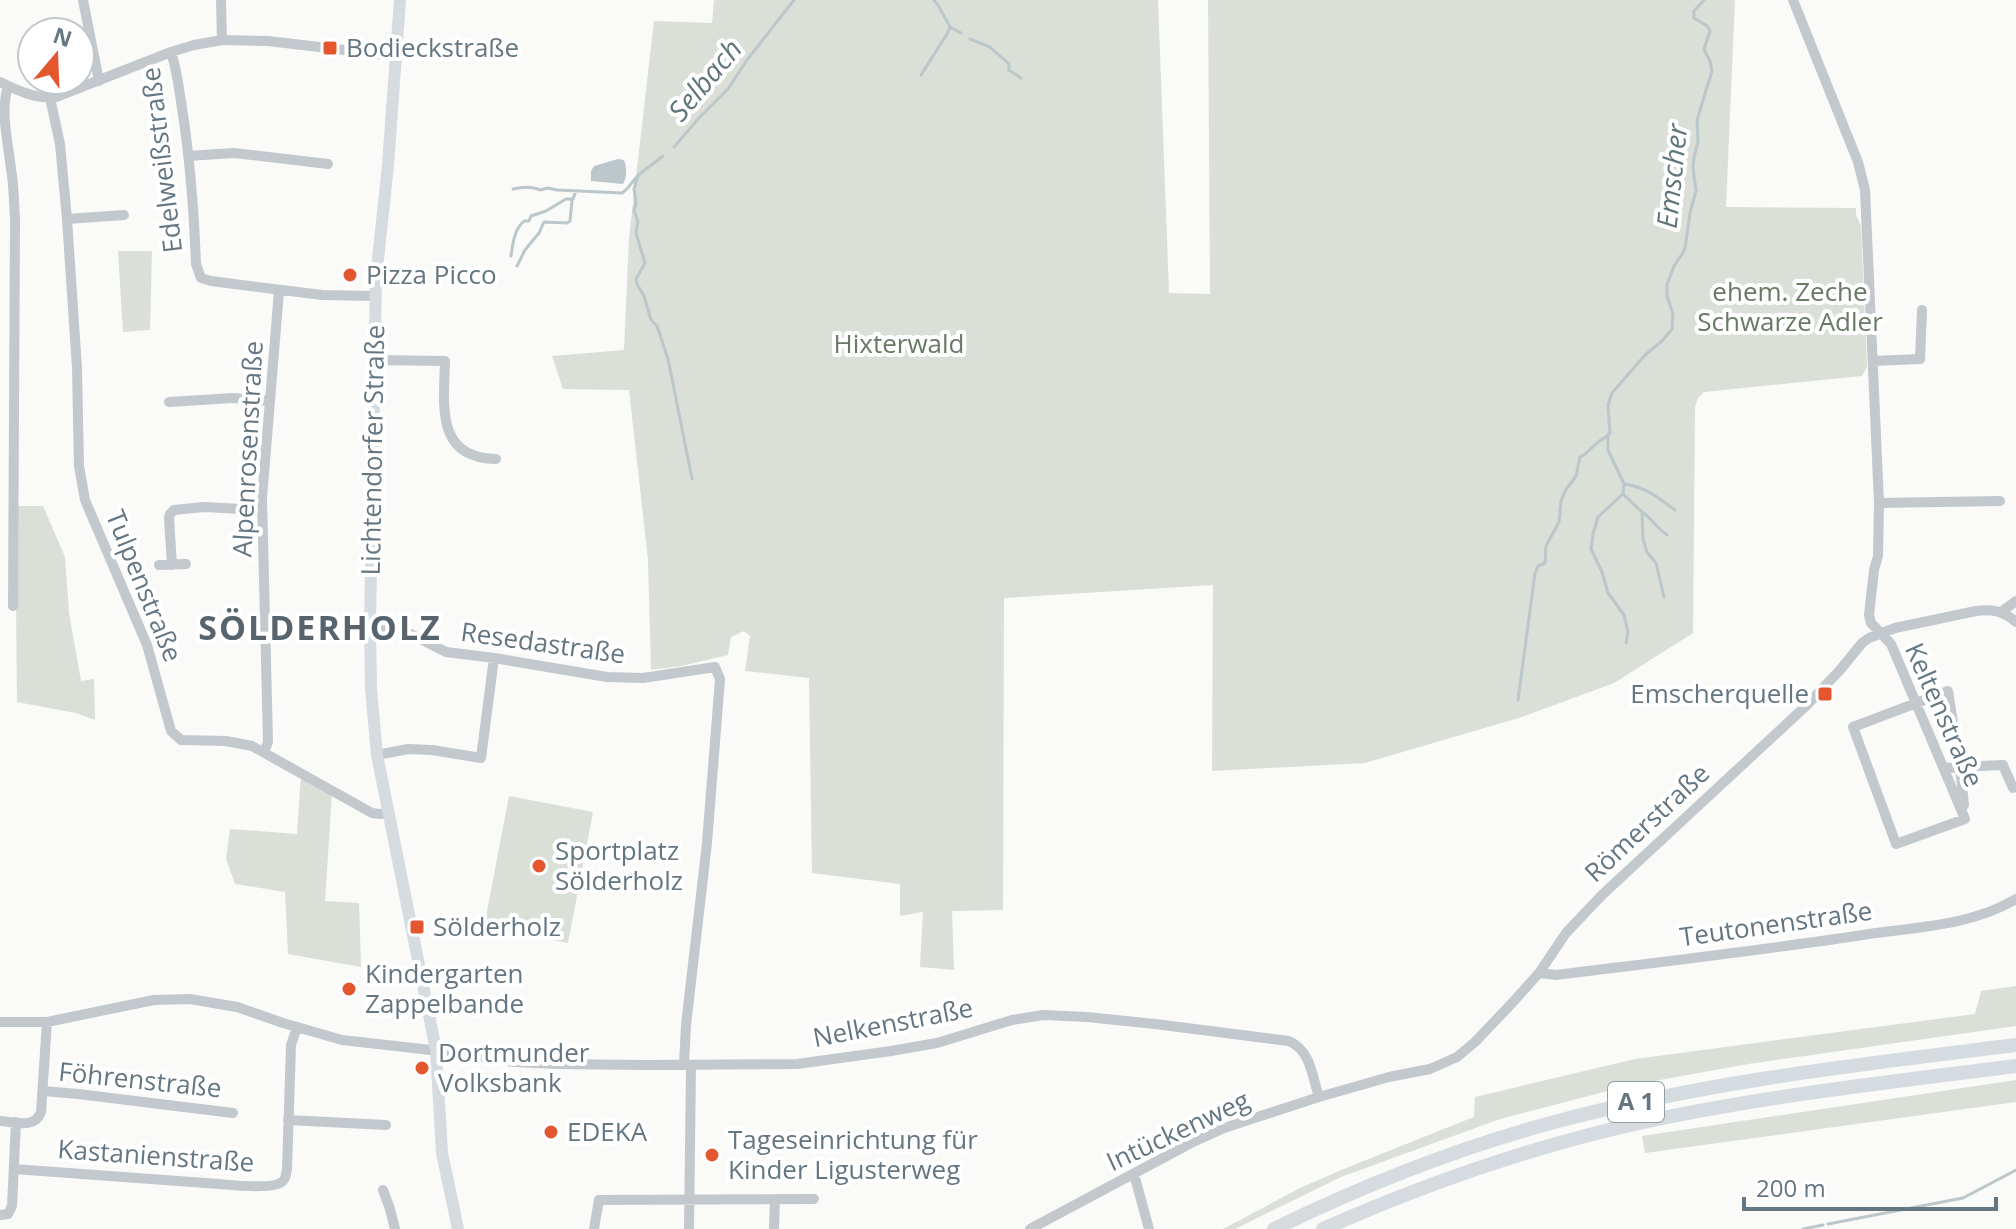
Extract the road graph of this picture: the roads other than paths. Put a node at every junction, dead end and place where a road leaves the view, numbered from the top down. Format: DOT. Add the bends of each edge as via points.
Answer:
graph roads {
  1 [pos="83,0"];
  2 [pos="221,0"];
  3 [pos="400,0"];
  4 [pos="1793,0"];
  5 [pos="222,40"];
  6 [pos="171,52"];
  7 [pos="396,56"];
  8 [pos="99,81"];
  9 [pos="4,84"];
  10 [pos="50,98"];
  11 [pos="188,156"];
  12 [pos="328,164"];
  13 [pos="124,215"];
  14 [pos="67,219"];
  15 [pos="279,291"];
  16 [pos="375,296"];
  17 [pos="1922,310"];
  18 [pos="374,360"];
  19 [pos="1873,361"];
  20 [pos="269,401"];
  21 [pos="169,402"];
  22 [pos="496,459"];
  23 [pos="2000,501"];
  24 [pos="1879,503"];
  25 [pos="262,510"];
  26 [pos="186,564"];
  27 [pos="159,565"];
  28 [pos="172,565"];
  29 [pos="2016,601"];
  30 [pos="13,606"];
  31 [pos="2001,612"];
  32 [pos="2016,622"];
  33 [pos="370,631"];
  34 [pos="1879,633"];
  35 [pos="494,658"];
  36 [pos="1916,702"];
  37 [pos="264,752"];
  38 [pos="377,755"];
  39 [pos="1960,767"];
  40 [pos="1945,768"];
  41 [pos="2013,788"];
  42 [pos="389,813"];
  43 [pos="1965,819"];
  44 [pos="2016,899"];
  45 [pos="1539,973"];
  46 [pos="0,1022"];
  47 [pos="47,1022"];
  48 [pos="297,1027"];
  49 [pos="2016,1045"];
  50 [pos="436,1050"];
  51 [pos="687,1065"];
  52 [pos="2016,1066"];
  53 [pos="1350,1089"];
  54 [pos="43,1091"];
  55 [pos="1319,1097"];
  56 [pos="233,1113"];
  57 [pos="288,1120"];
  58 [pos="0,1121"];
  59 [pos="16,1122"];
  60 [pos="386,1125"];
  61 [pos="14,1169"];
  62 [pos="1134,1174"];
  63 [pos="383,1190"];
  64 [pos="814,1199"];
  65 [pos="690,1200"];
  66 [pos="775,1200"];
  67 [pos="0,1215"];
  68 [pos="395,1229"];
  69 [pos="458,1229"];
  70 [pos="594,1229"];
  71 [pos="689,1229"];
  72 [pos="774,1229"];
  73 [pos="1030,1229"];
  74 [pos="1149,1229"];
  75 [pos="1274,1229"];
  76 [pos="1323,1229"];
  1 -- 8 [label="street"];
  2 -- 5 [label="street"];
  3 -- 7 [label="main road, Lichtendorfer Straße"];
  4 -- 19 [label="street" via="1862,174"];
  5 -- 6 [label="street"];
  5 -- 7 [label="street"];
  6 -- 8 [label="street"];
  6 -- 11 [label="street, Edelweißstraße"];
  7 -- 16 [label="main road, Lichtendorfer Straße"];
  8 -- 10 [label="street"];
  9 -- 10 [label="street"];
  9 -- 30 [label="street" via="2,109 15,220"];
  10 -- 14 [label="street, Tulpenstraße"];
  11 -- 12 [label="street" via="234,153"];
  11 -- 15 [label="street, Edelweißstraße" via="201,278"];
  13 -- 14 [label="street"];
  14 -- 37 [label="street, Tulpenstraße" via="85,500 147,645 171,731 181,740 234,742"];
  15 -- 16 [label="street, Edelweißstraße"];
  15 -- 20 [label="street, Alpenrosenstraße"];
  16 -- 18 [label="main road, Lichtendorfer Straße"];
  17 -- 19 [label="street" via="1920,359"];
  18 -- 22 [label="street" via="445,361 444,420 450,435 473,456"];
  18 -- 33 [label="main road, Lichtendorfer Straße"];
  19 -- 24 [label="street"];
  20 -- 21 [label="street"];
  20 -- 25 [label="street, Alpenrosenstraße"];
  23 -- 24 [label="street"];
  24 -- 34 [label="street" via="1869,615"];
  25 -- 28 [label="street" via="174,510 169,518"];
  25 -- 37 [label="street, Alpenrosenstraße" via="268,731"];
  26 -- 28 [label="street"];
  27 -- 28 [label="street"];
  29 -- 31 [label="street"];
  31 -- 32 [label="street"];
  31 -- 34 [label="street, Römerstraße" via="1927,620"];
  33 -- 35 [label="street, Resedastraße" via="401,629 446,652"];
  33 -- 38 [label="main road, Lichtendorfer Straße"];
  34 -- 36 [label="street, Keltenstraße" via="1891,644"];
  34 -- 45 [label="street, Römerstraße" via="1862,643 1807,705 1594,904"];
  35 -- 38 [label="street" via="481,758 408,749"];
  35 -- 51 [label="street, Resedastraße" via="621,678 715,667 720,679 686,1025"];
  36 -- 39 [label="street" via="1948,691"];
  36 -- 40 [label="street, Keltenstraße"];
  36 -- 43 [label="street" via="1853,727 1896,844"];
  37 -- 42 [label="street, Tulpenstraße" via="361,807"];
  38 -- 42 [label="main road, Lichtendorfer Straße"];
  39 -- 40 [label="street"];
  39 -- 41 [label="street" via="2003,765"];
  39 -- 43 [label="street"];
  40 -- 43 [label="street, Keltenstraße"];
  42 -- 50 [label="main road, Lichtendorfer Straße"];
  44 -- 45 [label="street, Teutonenstraße" via="1967,919 1924,926 1556,975"];
  45 -- 53 [label="street, Römerstraße" via="1457,1057"];
  46 -- 47 [label="street, Nelkenstraße"];
  47 -- 48 [label="street, Nelkenstraße" via="154,1000 190,999 237,1007"];
  47 -- 54 [label="street"];
  48 -- 50 [label="street, Nelkenstraße" via="342,1040"];
  48 -- 57 [label="street, Kastanienstraße" via="291,1045"];
  49 -- 75 [label="highway, A 1" via="1754,1080 1628,1104 1418,1167"];
  50 -- 51 [label="street, Nelkenstraße" via="533,1063"];
  50 -- 69 [label="main road, Lichtendorfer Straße" via="442,1153"];
  51 -- 55 [label="street, Nelkenstraße" via="797,1064 937,1043 1012,1020 1087,1017 1289,1041 1308,1059"];
  51 -- 65 [label="street"];
  52 -- 76 [label="highway, A 1" via="1802,1094 1623,1127 1450,1177"];
  53 -- 55 [label="street, Intückenweg"];
  54 -- 56 [label="street, Föhrenstraße"];
  54 -- 59 [label="street" via="39,1119"];
  55 -- 62 [label="street, Intückenweg" via="1224,1128"];
  57 -- 60 [label="street"];
  57 -- 61 [label="street, Kastanienstraße" via="286,1177 276,1185"];
  58 -- 59 [label="street"];
  59 -- 61 [label="street"];
  61 -- 67 [label="street" via="12,1206"];
  62 -- 73 [label="street, Intückenweg"];
  62 -- 74 [label="street"];
  63 -- 68 [label="street"];
  64 -- 66 [label="street"];
  65 -- 66 [label="street"];
  65 -- 70 [label="street" via="599,1200"];
  65 -- 71 [label="street"];
  66 -- 72 [label="street"];
}
